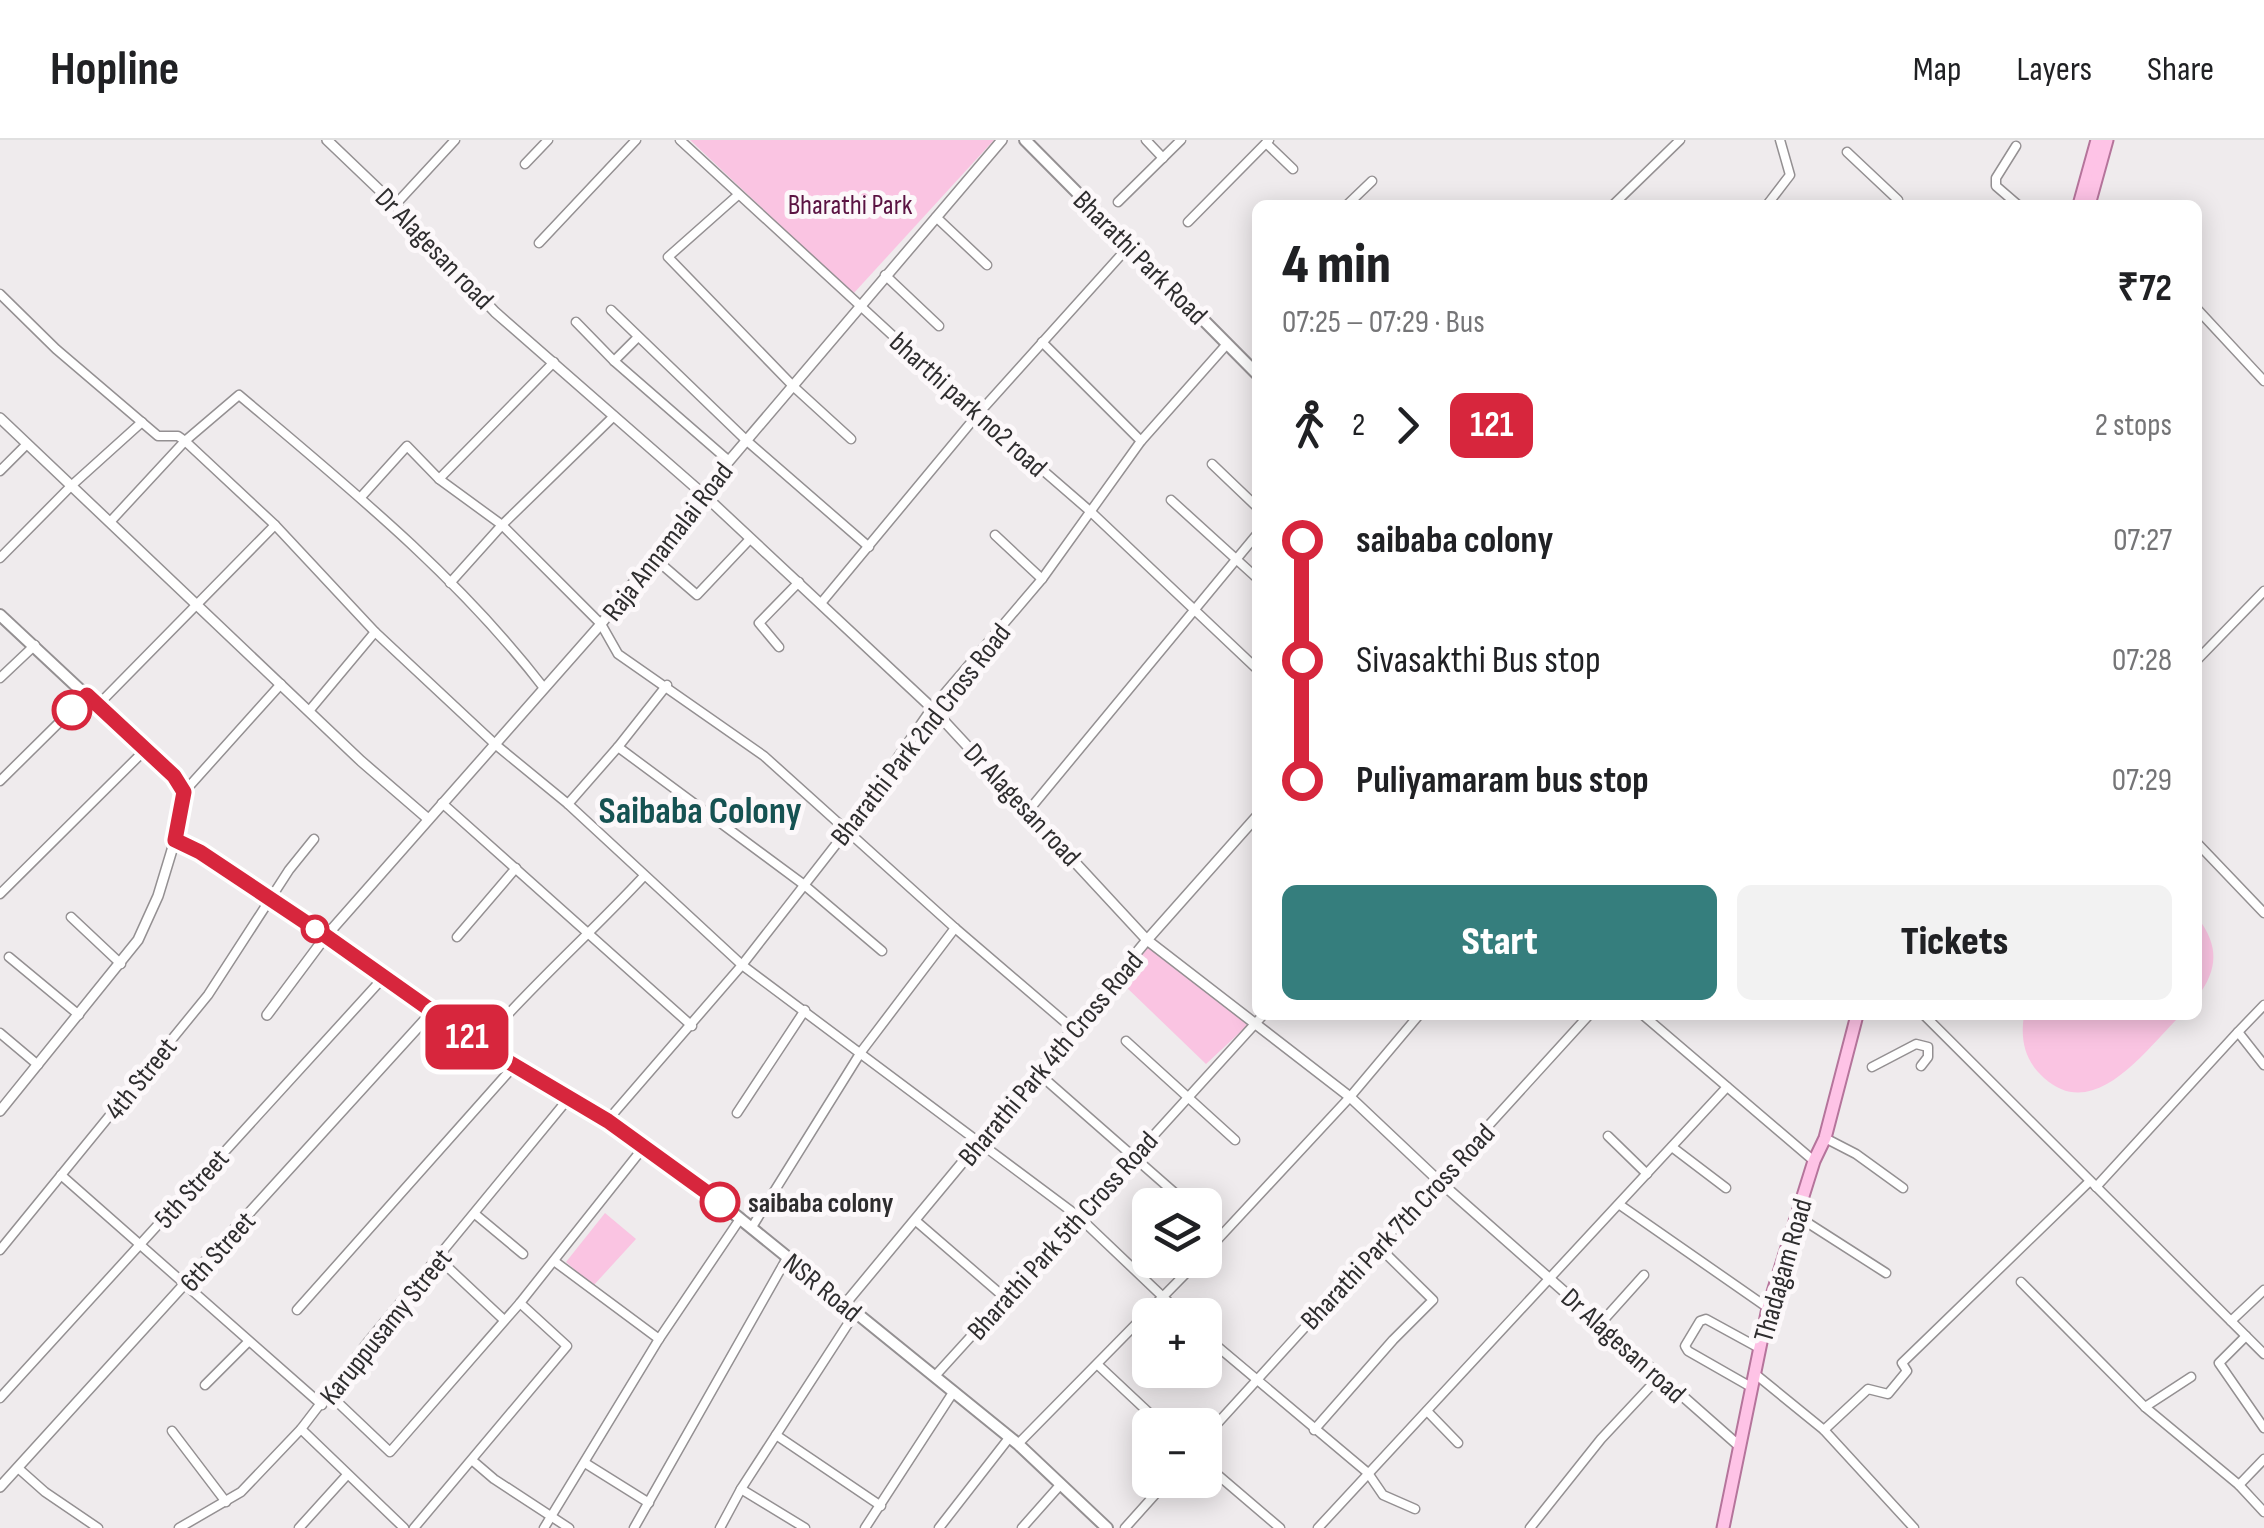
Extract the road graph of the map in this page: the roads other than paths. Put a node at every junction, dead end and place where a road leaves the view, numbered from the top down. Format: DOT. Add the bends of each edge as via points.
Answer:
graph roads {
  1 [pos="327,140"];
  2 [pos="454,140"];
  3 [pos="548,140"];
  4 [pos="636,140"];
  5 [pos="680,140"];
  6 [pos="1002,140"];
  7 [pos="1025,140"];
  8 [pos="1146,140"];
  9 [pos="1181,140"];
  10 [pos="1680,140"];
  11 [pos="1780,140"];
  12 [pos="2097,140"];
  13 [pos="2107,140"];
  14 [pos="1268,142"];
  15 [pos="2016,146"];
  16 [pos="1846,152"];
  17 [pos="1162,158"];
  18 [pos="525,164"];
  19 [pos="1293,169"];
  20 [pos="1372,181"];
  21 [pos="738,195"];
  22 [pos="1352,200"];
  23 [pos="1618,200"];
  24 [pos="1770,200"];
  25 [pos="1898,200"];
  26 [pos="2012,200"];
  27 [pos="2080,200"];
  28 [pos="2090,200"];
  29 [pos="1118,202"];
  30 [pos="395,205"];
  31 [pos="936,216"];
  32 [pos="1188,222"];
  33 [pos="539,244"];
  34 [pos="1130,246"];
  35 [pos="987,265"];
  36 [pos="886,275"];
  37 [pos="0,294"];
  38 [pos="860,307"];
  39 [pos="611,310"];
  40 [pos="2202,314"];
  41 [pos="576,322"];
  42 [pos="939,326"];
  43 [pos="638,336"];
  44 [pos="1042,342"];
  45 [pos="1228,344"];
  46 [pos="614,361"];
  47 [pos="554,362"];
  48 [pos="1252,369"];
  49 [pos="2264,381"];
  50 [pos="794,387"];
  51 [pos="978,414"];
  52 [pos="614,416"];
  53 [pos="0,418"];
  54 [pos="142,422"];
  55 [pos="852,439"];
  56 [pos="185,441"];
  57 [pos="748,441"];
  58 [pos="1141,442"];
  59 [pos="27,444"];
  60 [pos="729,461"];
  61 [pos="1212,464"];
  62 [pos="0,470"];
  63 [pos="439,479"];
  64 [pos="71,486"];
  65 [pos="703,494"];
  66 [pos="360,497"];
  67 [pos="1171,500"];
  68 [pos="1252,502"];
  69 [pos="1091,512"];
  70 [pos="110,522"];
  71 [pos="274,524"];
  72 [pos="502,526"];
  73 [pos="995,535"];
  74 [pos="750,540"];
  75 [pos="1252,540"];
  76 [pos="869,547"];
  77 [pos="653,557"];
  78 [pos="0,558"];
  79 [pos="1235,558"];
  80 [pos="1252,574"];
  81 [pos="1042,579"];
  82 [pos="799,582"];
  83 [pos="450,583"];
  84 [pos="2264,590"];
  85 [pos="822,602"];
  86 [pos="196,605"];
  87 [pos="1193,610"];
  88 [pos="0,615"];
  89 [pos="601,624"];
  90 [pos="376,632"];
  91 [pos="35,645"];
  92 [pos="779,647"];
  93 [pos="2202,655"];
  94 [pos="1252,664"];
  95 [pos="0,678"];
  96 [pos="281,684"];
  97 [pos="667,686"];
  98 [pos="544,688"];
  99 [pos="87,695"];
  100 [pos="97,706"];
  101 [pos="932,708"];
  102 [pos="309,712"];
  103 [pos="496,745"];
  104 [pos="618,747"];
  105 [pos="144,750"];
  106 [pos="0,781"];
  107 [pos="184,792"];
  108 [pos="442,803"];
  109 [pos="568,804"];
  110 [pos="1029,810"];
  111 [pos="427,818"];
  112 [pos="1252,822"];
  113 [pos="848,829"];
  114 [pos="314,839"];
  115 [pos="175,840"];
  116 [pos="2202,848"];
  117 [pos="516,868"];
  118 [pos="644,876"];
  119 [pos="802,884"];
  120 [pos="0,894"];
  121 [pos="272,900"];
  122 [pos="2264,913"];
  123 [pos="72,918"];
  124 [pos="955,928"];
  125 [pos="589,934"];
  126 [pos="326,936"];
  127 [pos="457,937"];
  128 [pos="1148,940"];
  129 [pos="882,951"];
  130 [pos="9,957"];
  131 [pos="121,964"];
  132 [pos="742,965"];
  133 [pos="383,978"];
  134 [pos="2264,1005"];
  135 [pos="805,1010"];
  136 [pos="1252,1012"];
  137 [pos="431,1013"];
  138 [pos="79,1015"];
  139 [pos="267,1016"];
  140 [pos="1258,1020"];
  141 [pos="1262,1020"];
  142 [pos="1415,1020"];
  143 [pos="1585,1020"];
  144 [pos="1648,1020"];
  145 [pos="1855,1020"];
  146 [pos="1929,1020"];
  147 [pos="692,1026"];
  148 [pos="1073,1029"];
  149 [pos="2238,1032"];
  150 [pos="0,1033"];
  151 [pos="1942,1034"];
  152 [pos="1126,1042"];
  153 [pos="480,1045"];
  154 [pos="1928,1047"];
  155 [pos="861,1052"];
  156 [pos="2264,1064"];
  157 [pos="38,1065"];
  158 [pos="514,1066"];
  159 [pos="1921,1066"];
  160 [pos="1872,1068"];
  161 [pos="1038,1073"];
  162 [pos="1728,1086"];
  163 [pos="1189,1096"];
  164 [pos="1350,1098"];
  165 [pos="568,1099"];
  166 [pos="0,1111"];
  167 [pos="737,1113"];
  168 [pos="608,1121"];
  169 [pos="1608,1136"];
  170 [pos="1825,1138"];
  171 [pos="1235,1140"];
  172 [pos="980,1141"];
  173 [pos="1672,1147"];
  174 [pos="643,1148"];
  175 [pos="1134,1155"];
  176 [pos="1814,1161"];
  177 [pos="61,1174"];
  178 [pos="1647,1174"];
  179 [pos="1440,1182"];
  180 [pos="2092,1184"];
  181 [pos="1170,1188"];
  182 [pos="1726,1188"];
  183 [pos="1903,1188"];
  184 [pos="1620,1204"];
  185 [pos="475,1214"];
  186 [pos="1797,1216"];
  187 [pos="1079,1217"];
  188 [pos="740,1219"];
  189 [pos="916,1221"];
  190 [pos="752,1227"];
  191 [pos="1222,1236"];
  192 [pos="141,1244"];
  193 [pos="1378,1246"];
  194 [pos="0,1250"];
  195 [pos="523,1254"];
  196 [pos="787,1258"];
  197 [pos="439,1259"];
  198 [pos="554,1261"];
  199 [pos="1886,1273"];
  200 [pos="1644,1275"];
  201 [pos="1181,1278"];
  202 [pos="1551,1280"];
  203 [pos="2020,1282"];
  204 [pos="186,1285"];
  205 [pos="2264,1290"];
  206 [pos="1004,1297"];
  207 [pos="1163,1297"];
  208 [pos="520,1303"];
  209 [pos="845,1304"];
  210 [pos="1768,1308"];
  211 [pos="297,1310"];
  212 [pos="855,1313"];
  213 [pos="504,1320"];
  214 [pos="2230,1321"];
  215 [pos="1600,1324"];
  216 [pos="2246,1336"];
  217 [pos="659,1339"];
  218 [pos="248,1342"];
  219 [pos="1760,1348"];
  220 [pos="1222,1351"];
  221 [pos="2264,1354"];
  222 [pos="1098,1365"];
  223 [pos="1754,1373"];
  224 [pos="936,1376"];
  225 [pos="2191,1376"];
  226 [pos="1659,1378"];
  227 [pos="1254,1380"];
  228 [pos="205,1386"];
  229 [pos="1751,1387"];
  230 [pos="954,1391"];
  231 [pos="330,1395"];
  232 [pos="0,1398"];
  233 [pos="322,1405"];
  234 [pos="2144,1407"];
  235 [pos="1144,1408"];
  236 [pos="1427,1412"];
  237 [pos="1222,1417"];
  238 [pos="2264,1428"];
  239 [pos="301,1429"];
  240 [pos="1314,1430"];
  241 [pos="1824,1430"];
  242 [pos="172,1431"];
  243 [pos="776,1435"];
  244 [pos="1014,1441"];
  245 [pos="1458,1444"];
  246 [pos="1738,1446"];
  247 [pos="2264,1459"];
  248 [pos="473,1461"];
  249 [pos="585,1462"];
  250 [pos="18,1468"];
  251 [pos="1368,1473"];
  252 [pos="348,1475"];
  253 [pos="1222,1479"];
  254 [pos="1061,1484"];
  255 [pos="2239,1485"];
  256 [pos="0,1487"];
  257 [pos="741,1489"];
  258 [pos="1152,1498"];
  259 [pos="226,1502"];
  260 [pos="649,1503"];
  261 [pos="881,1506"];
  262 [pos="1415,1509"];
  263 [pos="2264,1512"];
  264 [pos="552,1516"];
  265 [pos="1104,1527"];
  266 [pos="98,1528"];
  267 [pos="179,1528"];
  268 [pos="299,1528"];
  269 [pos="404,1528"];
  270 [pos="414,1528"];
  271 [pos="544,1528"];
  272 [pos="569,1528"];
  273 [pos="634,1528"];
  274 [pos="720,1528"];
  275 [pos="805,1528"];
  276 [pos="865,1528"];
  277 [pos="939,1528"];
  278 [pos="1022,1528"];
  279 [pos="1126,1528"];
  280 [pos="1280,1528"];
  281 [pos="1318,1528"];
  282 [pos="1530,1528"];
  283 [pos="1723,1528"];
  284 [pos="1914,1528"];
  1 -- 30 [label="street, Dr Alagesan road"];
  2 -- 30 [label="street"];
  3 -- 18 [label="street"];
  4 -- 33 [label="street"];
  5 -- 21 [label="street, bharthi park no2 road"];
  6 -- 31 [label="street, Raja Annamalai Road"];
  7 -- 34 [label="main road, Bharathi Park Road"];
  8 -- 17 [label="street"];
  9 -- 17 [label="street"];
  10 -- 23 [label="street"];
  11 -- 24 [label="street" via="1790,175"];
  12 -- 27 [label="main road"];
  13 -- 28 [label="main road"];
  14 -- 19 [label="street"];
  14 -- 32 [label="street"];
  15 -- 26 [label="street" via="1996,178"];
  16 -- 25 [label="street"];
  17 -- 29 [label="street"];
  20 -- 22 [label="street"];
  21 -- 38 [label="street, bharthi park no2 road"];
  21 -- 50 [label="street" via="668,257"];
  30 -- 47 [label="street, Dr Alagesan road" via="496,312"];
  31 -- 35 [label="street"];
  31 -- 36 [label="street, Raja Annamalai Road"];
  34 -- 44 [label="street"];
  34 -- 45 [label="main road, Bharathi Park Road"];
  36 -- 38 [label="street, Raja Annamalai Road"];
  36 -- 42 [label="street"];
  37 -- 54 [label="street"];
  38 -- 50 [label="street, Raja Annamalai Road"];
  38 -- 51 [label="street, bharthi park no2 road"];
  39 -- 43 [label="street"];
  40 -- 49 [label="street"];
  41 -- 46 [label="street"];
  43 -- 46 [label="street"];
  43 -- 57 [label="street"];
  44 -- 51 [label="street"];
  44 -- 58 [label="street"];
  45 -- 48 [label="main road, Bharathi Park Road"];
  45 -- 58 [label="street, Bharathi Park 2nd Cross Road"];
  46 -- 60 [label="street"];
  47 -- 52 [label="street, Dr Alagesan road"];
  47 -- 63 [label="street"];
  50 -- 55 [label="street"];
  50 -- 57 [label="street, Raja Annamalai Road"];
  51 -- 69 [label="street, bharthi park no2 road"];
  51 -- 76 [label="street"];
  52 -- 65 [label="street, Dr Alagesan road"];
  52 -- 72 [label="street"];
  53 -- 59 [label="street"];
  54 -- 56 [label="street" via="158,436"];
  54 -- 64 [label="street"];
  56 -- 66 [label="street" via="240,395"];
  56 -- 70 [label="street"];
  56 -- 71 [label="street"];
  57 -- 60 [label="street, Raja Annamalai Road"];
  57 -- 76 [label="street"];
  58 -- 69 [label="street, Bharathi Park 2nd Cross Road"];
  59 -- 62 [label="street"];
  59 -- 64 [label="street"];
  60 -- 65 [label="street, Raja Annamalai Road"];
  61 -- 68 [label="street"];
  63 -- 66 [label="street" via="407,446"];
  63 -- 72 [label="street"];
  64 -- 70 [label="street"];
  64 -- 78 [label="street"];
  65 -- 74 [label="street, Dr Alagesan road"];
  65 -- 77 [label="street, Raja Annamalai Road"];
  66 -- 83 [label="street"];
  67 -- 79 [label="street"];
  69 -- 81 [label="street, Bharathi Park 2nd Cross Road"];
  69 -- 87 [label="street, bharthi park no2 road"];
  70 -- 86 [label="street"];
  71 -- 86 [label="street"];
  71 -- 90 [label="street"];
  72 -- 83 [label="street"];
  72 -- 89 [label="street"];
  73 -- 81 [label="street"];
  74 -- 77 [label="street" via="697,596"];
  74 -- 82 [label="street, Dr Alagesan road"];
  75 -- 79 [label="street"];
  76 -- 85 [label="street"];
  77 -- 89 [label="street, Raja Annamalai Road"];
  79 -- 80 [label="street"];
  79 -- 87 [label="street"];
  81 -- 101 [label="street, Bharathi Park 2nd Cross Road"];
  82 -- 85 [label="street, Dr Alagesan road"];
  82 -- 92 [label="street" via="759,623"];
  83 -- 98 [label="street"];
  84 -- 93 [label="street"];
  85 -- 101 [label="street, Dr Alagesan road"];
  86 -- 96 [label="street"];
  86 -- 100 [label="street"];
  87 -- 94 [label="street, bharthi park no2 road"];
  87 -- 110 [label="street"];
  88 -- 91 [label="main road"];
  89 -- 97 [label="street" via="618,654"];
  89 -- 98 [label="street, Raja Annamalai Road"];
  90 -- 102 [label="street"];
  90 -- 103 [label="street"];
  91 -- 95 [label="street"];
  91 -- 99 [label="main road"];
  96 -- 102 [label="street"];
  96 -- 107 [label="street"];
  97 -- 104 [label="street"];
  97 -- 113 [label="street" via="764,756"];
  98 -- 103 [label="street, Raja Annamalai Road"];
  99 -- 100 [label="main road"];
  99 -- 106 [label="street"];
  100 -- 105 [label="main road"];
  101 -- 110 [label="street, Dr Alagesan road"];
  101 -- 113 [label="street, Bharathi Park 2nd Cross Road"];
  102 -- 111 [label="street"];
  103 -- 108 [label="street, Raja Annamalai Road"];
  103 -- 109 [label="street"];
  104 -- 109 [label="street"];
  104 -- 119 [label="street"];
  105 -- 107 [label="main road"];
  105 -- 120 [label="street"];
  107 -- 115 [label="main road"];
  108 -- 111 [label="street, Raja Annamalai Road"];
  108 -- 117 [label="street"];
  109 -- 118 [label="street"];
  110 -- 128 [label="street, Dr Alagesan road"];
  111 -- 126 [label="street, Raja Annamalai Road"];
  112 -- 128 [label="street, Bharathi Park 4th Cross Road"];
  113 -- 119 [label="street, Bharathi Park 2nd Cross Road"];
  113 -- 124 [label="street"];
  114 -- 121 [label="street, 4th Street"];
  115 -- 121 [label="main road, NSR Road"];
  115 -- 131 [label="street" via="158,896"];
  116 -- 122 [label="street"];
  117 -- 125 [label="street"];
  117 -- 127 [label="street"];
  118 -- 125 [label="street"];
  118 -- 132 [label="street"];
  119 -- 129 [label="street"];
  119 -- 132 [label="street, Bharathi Park 2nd Cross Road"];
  121 -- 126 [label="main road, NSR Road"];
  121 -- 177 [label="street, 4th Street" via="208,995"];
  123 -- 131 [label="street"];
  124 -- 148 [label="street"];
  124 -- 155 [label="street"];
  125 -- 147 [label="street"];
  125 -- 153 [label="street"];
  126 -- 133 [label="main road, NSR Road"];
  126 -- 139 [label="street, Raja Annamalai Road"];
  128 -- 136 [label="street, Dr Alagesan road"];
  128 -- 148 [label="street, Bharathi Park 4th Cross Road"];
  130 -- 138 [label="street"];
  131 -- 138 [label="street"];
  132 -- 135 [label="street"];
  132 -- 147 [label="street, Bharathi Park 2nd Cross Road"];
  133 -- 137 [label="main road, NSR Road"];
  133 -- 192 [label="street, 5th Street"];
  134 -- 149 [label="street"];
  135 -- 155 [label="street"];
  135 -- 167 [label="street"];
  137 -- 153 [label="main road, NSR Road"];
  137 -- 204 [label="street, 6th Street"];
  138 -- 157 [label="street"];
  140 -- 163 [label="street, Bharathi Park 5th Cross Road"];
  141 -- 164 [label="street, Dr Alagesan road"];
  142 -- 164 [label="street"];
  143 -- 179 [label="street, Bharathi Park 7th Cross Road"];
  144 -- 162 [label="street"];
  145 -- 170 [label="main road, Thadagam Road"];
  146 -- 151 [label="street"];
  147 -- 168 [label="street, Bharathi Park 2nd Cross Road"];
  148 -- 161 [label="street, Bharathi Park 4th Cross Road"];
  149 -- 156 [label="street"];
  149 -- 180 [label="street"];
  150 -- 157 [label="street"];
  151 -- 154 [label="street"];
  151 -- 180 [label="street"];
  152 -- 163 [label="street"];
  153 -- 158 [label="main road, NSR Road"];
  154 -- 159 [label="street"];
  154 -- 160 [label="street" via="1916,1044"];
  155 -- 172 [label="street"];
  155 -- 190 [label="street"];
  157 -- 166 [label="street"];
  158 -- 165 [label="main road, NSR Road"];
  158 -- 211 [label="street"];
  161 -- 172 [label="street, Bharathi Park 4th Cross Road"];
  161 -- 175 [label="street"];
  162 -- 173 [label="street"];
  162 -- 176 [label="street"];
  163 -- 171 [label="street"];
  163 -- 175 [label="street, Bharathi Park 5th Cross Road"];
  164 -- 179 [label="street, Dr Alagesan road"];
  164 -- 191 [label="street"];
  165 -- 168 [label="main road, NSR Road"];
  165 -- 185 [label="street, Karuppusamy Street"];
  168 -- 174 [label="main road, NSR Road"];
  169 -- 178 [label="street"];
  170 -- 176 [label="main road, Thadagam Road"];
  170 -- 183 [label="street"];
  172 -- 187 [label="street"];
  172 -- 189 [label="street, Bharathi Park 4th Cross Road"];
  173 -- 178 [label="street"];
  173 -- 182 [label="street"];
  174 -- 188 [label="main road, NSR Road"];
  174 -- 198 [label="street"];
  175 -- 181 [label="street"];
  175 -- 187 [label="street, Bharathi Park 5th Cross Road"];
  176 -- 186 [label="main road, Thadagam Road"];
  177 -- 192 [label="street"];
  177 -- 194 [label="street, 4th Street"];
  178 -- 184 [label="street"];
  179 -- 193 [label="street, Bharathi Park 7th Cross Road"];
  179 -- 202 [label="street, Dr Alagesan road"];
  180 -- 214 [label="street"];
  180 -- 241 [label="street" via="1902,1363 1906,1371 1888,1394 1868,1389"];
  184 -- 202 [label="street"];
  184 -- 210 [label="street"];
  185 -- 195 [label="street"];
  185 -- 197 [label="street, Karuppusamy Street"];
  186 -- 199 [label="street"];
  186 -- 210 [label="main road, Thadagam Road"];
  187 -- 206 [label="street, Bharathi Park 5th Cross Road"];
  187 -- 207 [label="street"];
  188 -- 190 [label="main road, NSR Road"];
  188 -- 217 [label="street"];
  189 -- 206 [label="street"];
  189 -- 209 [label="street, Bharathi Park 4th Cross Road"];
  190 -- 196 [label="main road, NSR Road"];
  192 -- 204 [label="street"];
  192 -- 232 [label="street, 5th Street"];
  193 -- 227 [label="street, Bharathi Park 7th Cross Road"];
  193 -- 240 [label="street" via="1434,1300"];
  196 -- 209 [label="main road, NSR Road"];
  196 -- 260 [label="street"];
  197 -- 213 [label="street"];
  197 -- 231 [label="street, Karuppusamy Street"];
  198 -- 208 [label="street"];
  198 -- 217 [label="street"];
  200 -- 215 [label="street"];
  201 -- 207 [label="street"];
  202 -- 215 [label="street, Dr Alagesan road"];
  202 -- 236 [label="street"];
  203 -- 234 [label="street"];
  204 -- 218 [label="street"];
  204 -- 250 [label="street, 6th Street"];
  205 -- 214 [label="street"];
  206 -- 224 [label="street, Bharathi Park 5th Cross Road"];
  207 -- 222 [label="street"];
  208 -- 213 [label="street"];
  208 -- 248 [label="street" via="566,1346"];
  209 -- 212 [label="main road, NSR Road"];
  210 -- 219 [label="main road, Thadagam Road"];
  212 -- 224 [label="main road, NSR Road"];
  212 -- 243 [label="street"];
  213 -- 231 [label="street" via="390,1452"];
  214 -- 216 [label="street"];
  215 -- 226 [label="street, Dr Alagesan road"];
  216 -- 221 [label="street"];
  216 -- 238 [label="street" via="2219,1363"];
  217 -- 249 [label="street"];
  218 -- 228 [label="street"];
  218 -- 233 [label="street"];
  219 -- 223 [label="main road, Thadagam Road"];
  219 -- 229 [label="street" via="1706,1318 1685,1348"];
  220 -- 227 [label="street"];
  222 -- 235 [label="street"];
  222 -- 244 [label="street"];
  223 -- 229 [label="main road, Thadagam Road"];
  223 -- 241 [label="street"];
  224 -- 230 [label="main road, NSR Road"];
  225 -- 234 [label="street"];
  226 -- 246 [label="street, Dr Alagesan road"];
  226 -- 282 [label="street"];
  227 -- 237 [label="street, Bharathi Park 7th Cross Road"];
  227 -- 240 [label="street"];
  229 -- 246 [label="main road, Thadagam Road"];
  230 -- 244 [label="main road, NSR Road"];
  230 -- 261 [label="street"];
  231 -- 233 [label="street, Karuppusamy Street"];
  233 -- 239 [label="street, Karuppusamy Street"];
  234 -- 255 [label="street"];
  236 -- 245 [label="street"];
  236 -- 251 [label="street"];
  239 -- 252 [label="street"];
  239 -- 259 [label="street, Karuppusamy Street"];
  240 -- 251 [label="street"];
  241 -- 284 [label="street"];
  242 -- 259 [label="street"];
  243 -- 257 [label="street"];
  243 -- 261 [label="street"];
  244 -- 254 [label="main road, NSR Road"];
  244 -- 277 [label="street"];
  246 -- 283 [label="main road, Thadagam Road"];
  247 -- 255 [label="street"];
  248 -- 264 [label="street"];
  248 -- 270 [label="street"];
  249 -- 260 [label="street"];
  249 -- 264 [label="street"];
  250 -- 256 [label="street, 6th Street"];
  250 -- 266 [label="street"];
  251 -- 262 [label="street" via="1383,1495"];
  251 -- 281 [label="street"];
  252 -- 268 [label="street"];
  252 -- 269 [label="street"];
  253 -- 280 [label="street"];
  254 -- 265 [label="main road, NSR Road"];
  254 -- 278 [label="street"];
  255 -- 263 [label="street"];
  257 -- 274 [label="street"];
  257 -- 275 [label="street"];
  258 -- 279 [label="street"];
  259 -- 267 [label="street, Karuppusamy Street"];
  260 -- 273 [label="street"];
  261 -- 276 [label="street"];
  264 -- 271 [label="street"];
  264 -- 272 [label="street"];
}
